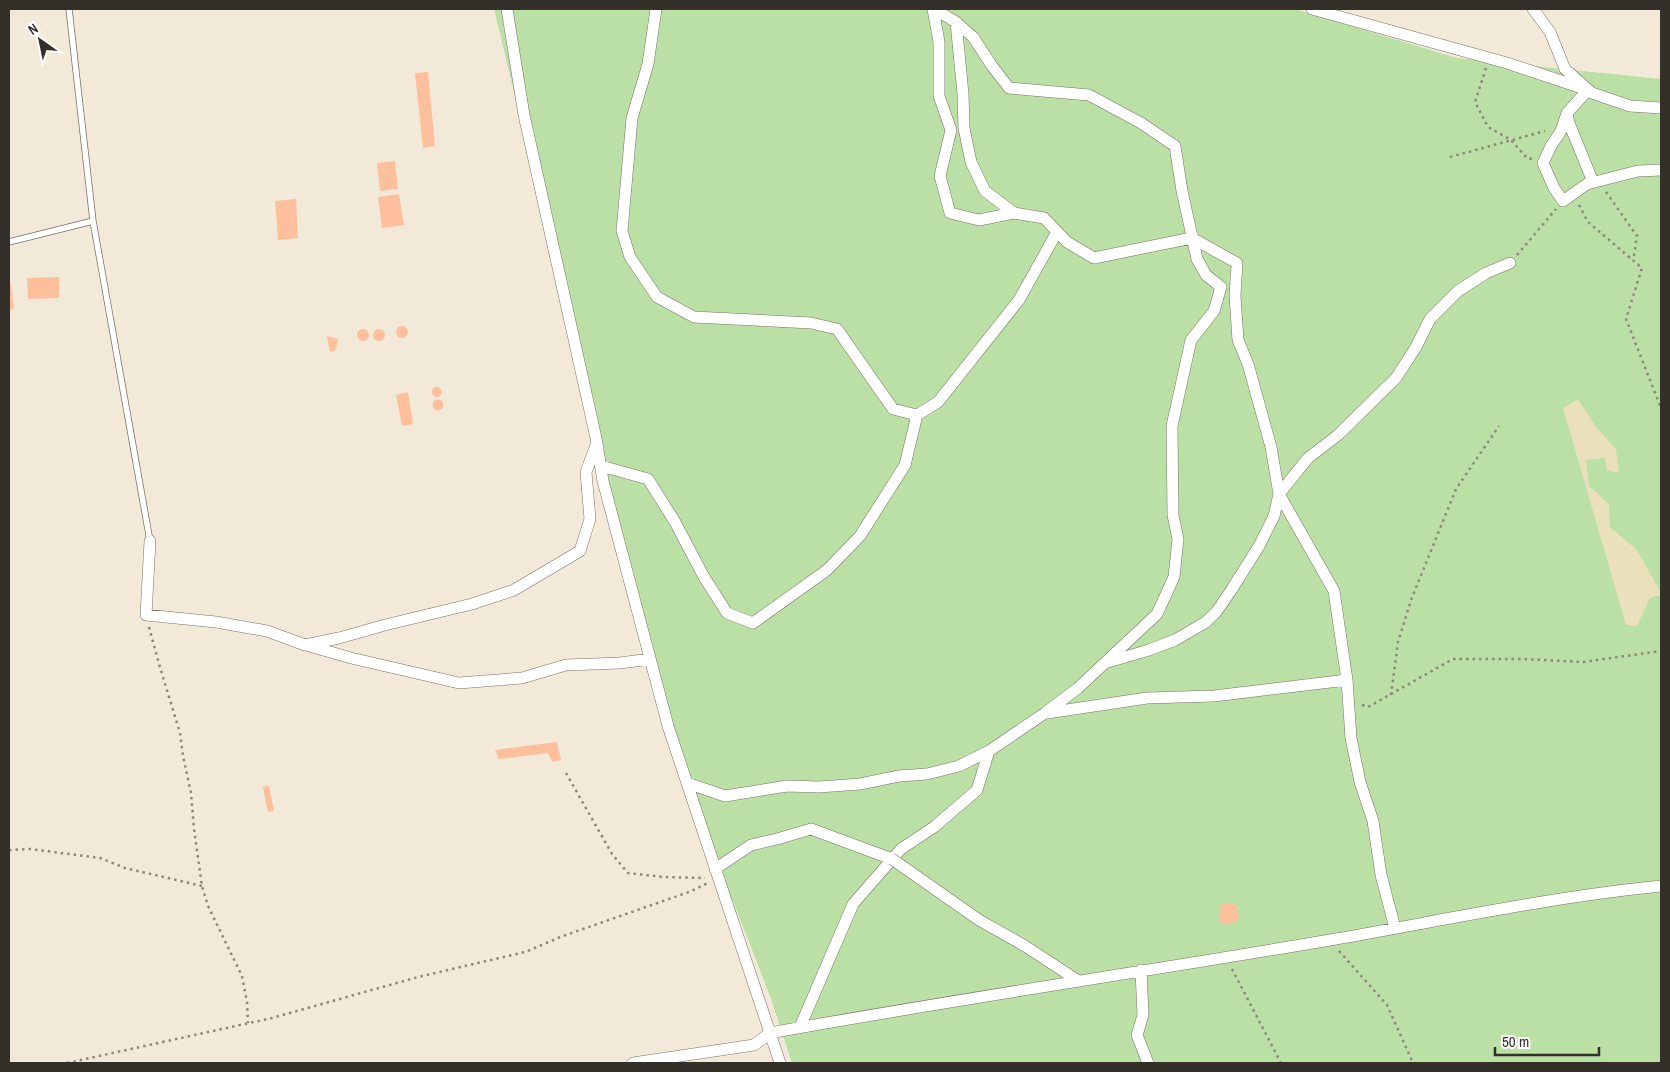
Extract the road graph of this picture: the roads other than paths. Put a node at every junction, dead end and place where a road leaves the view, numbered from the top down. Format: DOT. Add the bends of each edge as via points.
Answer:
graph roads {
  1 [pos="69,9"];
  2 [pos="507,9"];
  3 [pos="656,9"];
  4 [pos="933,9"];
  5 [pos="1312,9"];
  6 [pos="1534,9"];
  7 [pos="956,22"];
  8 [pos="1588,90"];
  9 [pos="1661,108"];
  10 [pos="1565,119"];
  11 [pos="1661,170"];
  12 [pos="1594,182"];
  13 [pos="1014,214"];
  14 [pos="93,221"];
  15 [pos="1057,232"];
  16 [pos="1192,238"];
  17 [pos="9,242"];
  18 [pos="1510,263"];
  19 [pos="917,415"];
  20 [pos="597,444"];
  21 [pos="601,466"];
  22 [pos="1280,494"];
  23 [pos="150,541"];
  24 [pos="305,645"];
  25 [pos="650,659"];
  26 [pos="1107,663"];
  27 [pos="1347,680"];
  28 [pos="1046,713"];
  29 [pos="989,751"];
  30 [pos="687,783"];
  31 [pos="717,874"];
  32 [pos="1661,886"];
  33 [pos="1395,928"];
  34 [pos="1141,970"];
  35 [pos="1077,980"];
  36 [pos="800,1027"];
  37 [pos="770,1033"];
  38 [pos="633,1063"];
  39 [pos="780,1063"];
  40 [pos="1148,1063"];
  1 -- 14 [label="lane"];
  2 -- 20 [label="street" via="524,115"];
  3 -- 19 [label="street" via="648,64 632,118 622,231 630,257 657,297 694,317 811,323 837,328 893,409"];
  4 -- 7 [label="street"];
  4 -- 13 [label="street" via="939,42 939,96 951,130 940,176 950,213 978,220"];
  5 -- 8 [label="street" via="1489,58"];
  6 -- 8 [label="street" via="1550,32 1565,69"];
  7 -- 13 [label="street" via="964,128 971,162 985,191"];
  7 -- 16 [label="street" via="973,37 1009,88 1089,94 1175,146"];
  8 -- 9 [label="street" via="1630,106"];
  8 -- 10 [label="street"];
  10 -- 12 [label="street"];
  10 -- 12 [label="street" via="1543,163 1554,188 1563,201"];
  11 -- 12 [label="street" via="1638,171"];
  13 -- 15 [label="street" via="1044,218"];
  14 -- 17 [label="lane"];
  14 -- 23 [label="lane"];
  15 -- 16 [label="street" via="1094,258"];
  15 -- 19 [label="street" via="1019,300 938,402"];
  16 -- 22 [label="street" via="1237,264 1238,340 1271,447"];
  16 -- 26 [label="street" via="1196,260 1206,275 1220,286 1214,311 1191,340 1172,426 1173,515 1178,539 1174,577 1157,614"];
  18 -- 22 [label="street" via="1486,273 1458,291 1430,319 1396,378 1338,435 1308,458"];
  19 -- 21 [label="street" via="905,465 860,536 827,570 753,624 728,613 648,479"];
  20 -- 21 [label="street"];
  20 -- 24 [label="street" via="586,472 590,520 580,551 514,590 472,604"];
  21 -- 25 [label="street"];
  22 -- 26 [label="street" via="1274,516 1259,546 1217,611 1206,622 1174,640"];
  22 -- 27 [label="street" via="1334,591"];
  23 -- 24 [label="street" via="146,615 267,631"];
  24 -- 25 [label="street" via="459,683 522,678 566,666"];
  25 -- 30 [label="street"];
  26 -- 28 [label="street"];
  27 -- 28 [label="street" via="1214,696 1147,698"];
  27 -- 33 [label="street" via="1351,738 1373,821 1381,875"];
  28 -- 29 [label="street"];
  29 -- 30 [label="street" via="959,766 860,784 787,786 725,796"];
  29 -- 36 [label="street" via="977,790 934,827 901,849 853,904"];
  30 -- 31 [label="street"];
  31 -- 35 [label="street, bridge" via="751,845 811,829 892,859 978,920"];
  31 -- 37 [label="street"];
  32 -- 33 [label="street" via="1610,891"];
  33 -- 34 [label="street"];
  34 -- 35 [label="street"];
  34 -- 40 [label="street" via="1143,1014 1137,1035"];
  35 -- 36 [label="street"];
  36 -- 37 [label="street"];
  37 -- 38 [label="street" via="754,1045"];
  37 -- 39 [label="street"];
}
